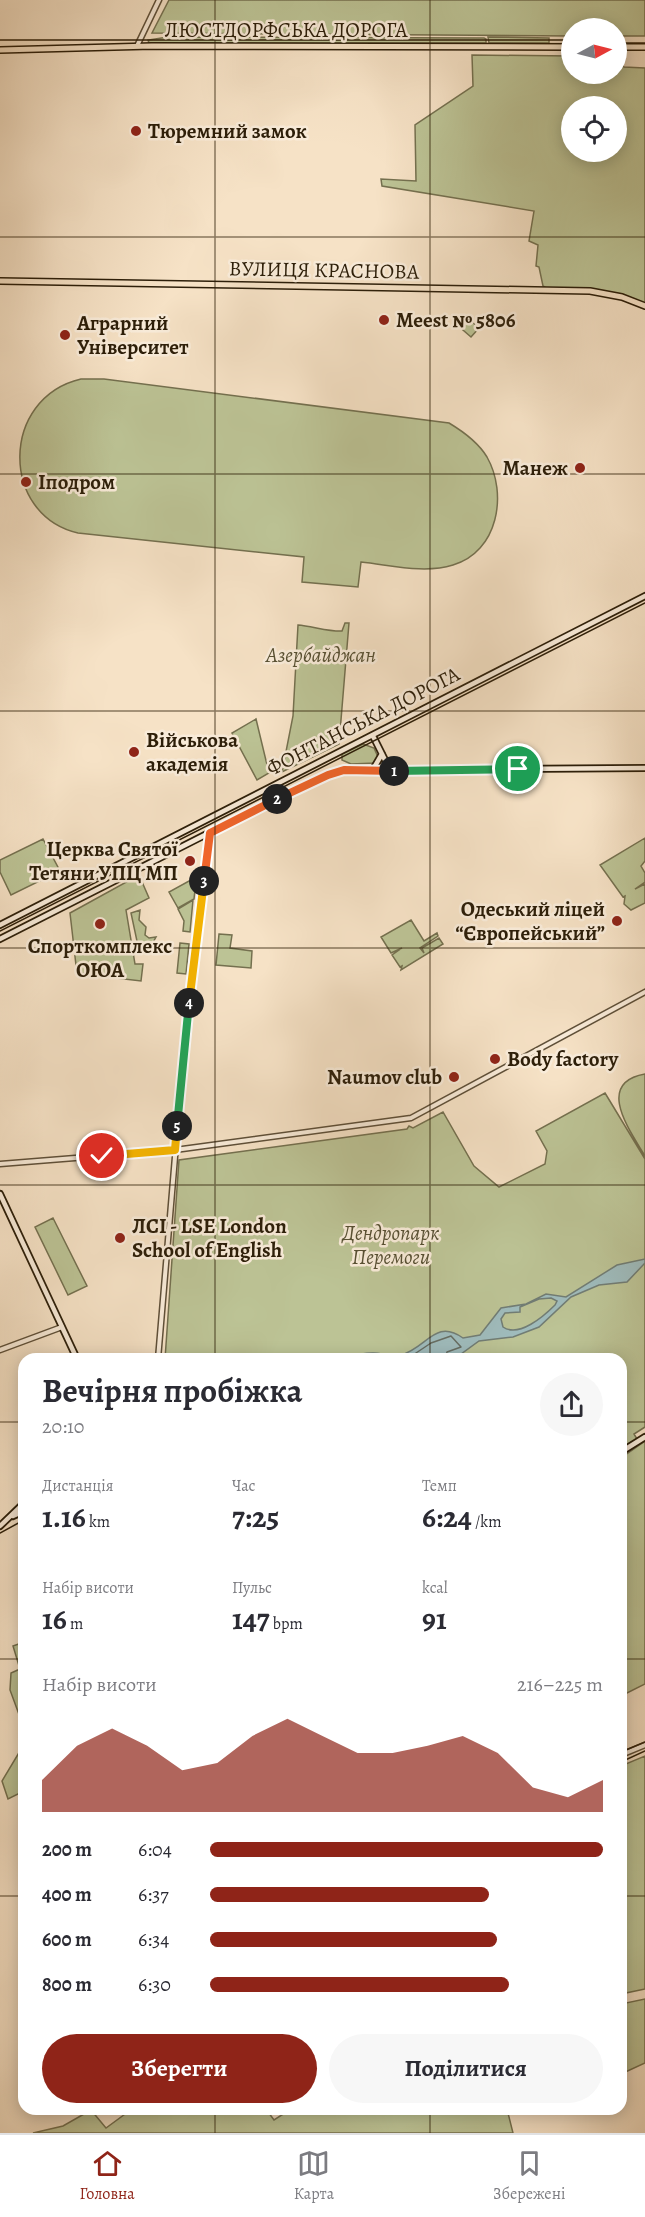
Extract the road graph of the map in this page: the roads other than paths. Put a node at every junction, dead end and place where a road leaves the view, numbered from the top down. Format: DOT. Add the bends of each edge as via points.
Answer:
graph roads {
  1 [pos="159,0"];
  2 [pos="136,46"];
  3 [pos="561,47"];
  4 [pos="627,47"];
  5 [pos="645,47"];
  6 [pos="0,50"];
  7 [pos="0,281"];
  8 [pos="645,306"];
  9 [pos="645,596"];
  10 [pos="373,736"];
  11 [pos="382,754"];
  12 [pos="645,768"];
  13 [pos="372,771"];
  14 [pos="400,771"];
  15 [pos="209,834"];
  16 [pos="0,925"];
  17 [pos="0,939"];
  18 [pos="645,992"];
  19 [pos="175,1150"];
  20 [pos="0,1164"];
  21 [pos="0,1194"];
  22 [pos="62,1327"];
  23 [pos="0,1350"];
  24 [pos="74,1353"];
  25 [pos="158,1353"];
  26 [pos="645,1437"];
  27 [pos="627,1448"];
  28 [pos="18,1509"];
  29 [pos="18,1513"];
  30 [pos="8,1519"];
  31 [pos="0,1526"];
  32 [pos="645,1745"];
  33 [pos="627,1752"];
  1 -- 2 [label="street"];
  2 -- 3 [label="main road, ЛЮСТДОРФСЬКА ДОРОГА"];
  2 -- 6 [label="main road, ЛЮСТДОРФСЬКА ДОРОГА"];
  4 -- 5 [label="main road"];
  7 -- 8 [label="main road, ВУЛИЦЯ КРАСНОВА" via="576,291 622,297"];
  9 -- 10 [label="main road, ФОНТАНСЬКА ДОРОГА"];
  10 -- 11 [label="main road"];
  10 -- 16 [label="main road, ФОНТАНСЬКА ДОРОГА"];
  11 -- 13 [label="main road"];
  11 -- 14 [label="main road" via="390,766"];
  12 -- 14 [label="main road"];
  13 -- 14 [label="main road"];
  13 -- 15 [label="main road, ФОНТАНСЬКА ДОРОГА" via="344,770 328,775"];
  15 -- 17 [label="main road, ФОНТАНСЬКА ДОРОГА"];
  15 -- 19 [label="street"];
  18 -- 19 [label="street" via="411,1118"];
  19 -- 20 [label="street"];
  19 -- 25 [label="street"];
  21 -- 22 [label="main road"];
  22 -- 23 [label="street"];
  22 -- 24 [label="main road"];
  26 -- 27 [label="main road"];
  28 -- 30 [label="main road"];
  29 -- 30 [label="main road"];
  30 -- 31 [label="main road"];
  32 -- 33 [label="street"];
}
